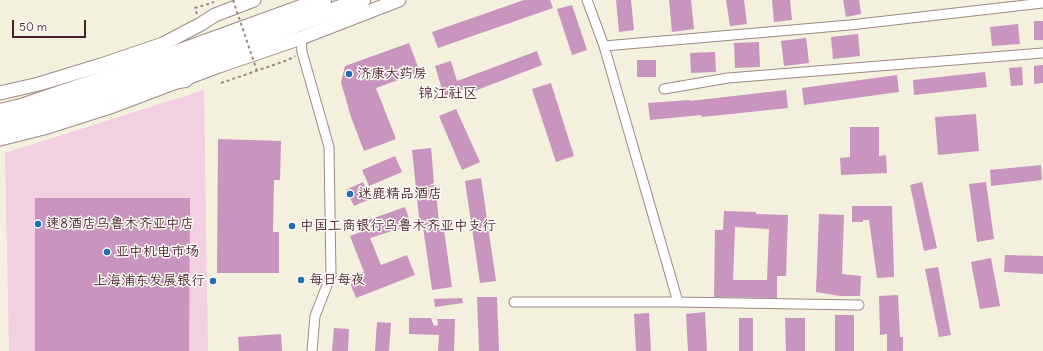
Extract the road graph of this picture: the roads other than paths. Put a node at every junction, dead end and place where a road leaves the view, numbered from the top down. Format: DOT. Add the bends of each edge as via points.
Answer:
graph roads {
  1 [pos="254,0"];
  2 [pos="323,0"];
  3 [pos="362,0"];
  4 [pos="399,0"];
  5 [pos="587,0"];
  6 [pos="1043,3"];
  7 [pos="301,38"];
  8 [pos="163,44"];
  9 [pos="604,46"];
  10 [pos="1043,53"];
  11 [pos="130,70"];
  12 [pos="185,79"];
  13 [pos="664,89"];
  14 [pos="116,90"];
  15 [pos="0,94"];
  16 [pos="0,112"];
  17 [pos="0,125"];
  18 [pos="0,139"];
  19 [pos="514,302"];
  20 [pos="678,302"];
  21 [pos="859,305"];
  22 [pos="312,351"];
  1 -- 8 [label="main road" via="215,15"];
  2 -- 11 [label="highway"];
  3 -- 14 [label="highway"];
  4 -- 7 [label="main road"];
  5 -- 9 [label="street"];
  6 -- 9 [label="street" via="850,25"];
  7 -- 12 [label="main road"];
  7 -- 22 [label="street" via="302,52 329,147 331,275 315,316"];
  8 -- 11 [label="main road"];
  8 -- 15 [label="main road"];
  9 -- 20 [label="street"];
  10 -- 13 [label="street" via="728,78"];
  11 -- 16 [label="highway"];
  12 -- 14 [label="highway"];
  12 -- 18 [label="main road" via="44,128"];
  14 -- 17 [label="highway" via="58,110"];
  19 -- 20 [label="street"];
  20 -- 21 [label="street"];
}
